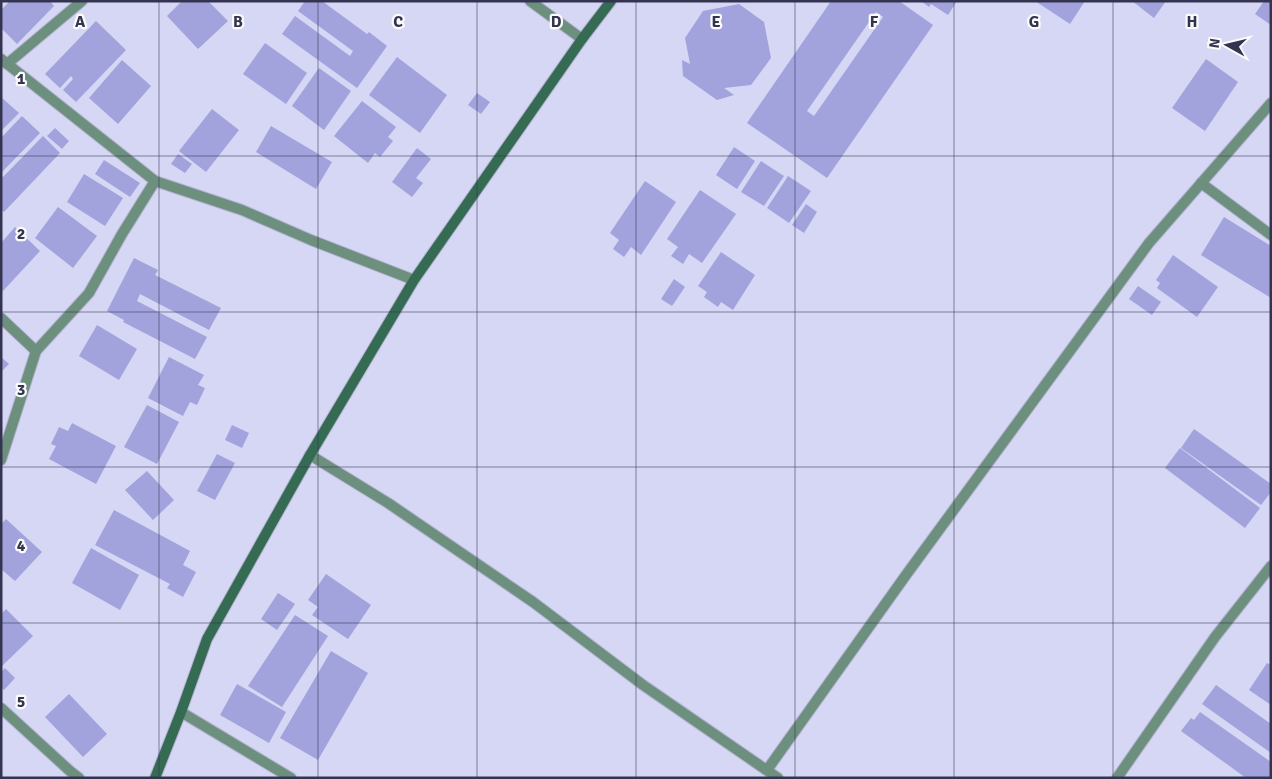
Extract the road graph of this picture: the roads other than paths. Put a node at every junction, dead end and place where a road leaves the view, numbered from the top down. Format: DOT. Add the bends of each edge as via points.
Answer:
graph roads {
  1 [pos="82,1"];
  2 [pos="530,1"];
  3 [pos="611,1"];
  4 [pos="582,39"];
  5 [pos="4,62"];
  6 [pos="1271,104"];
  7 [pos="155,181"];
  8 [pos="1201,183"];
  9 [pos="1271,235"];
  10 [pos="414,280"];
  11 [pos="1,318"];
  12 [pos="36,351"];
  13 [pos="310,455"];
  14 [pos="1,460"];
  15 [pos="1271,566"];
  16 [pos="1,708"];
  17 [pos="181,712"];
  18 [pos="767,770"];
  19 [pos="79,778"];
  20 [pos="155,778"];
  21 [pos="291,778"];
  22 [pos="778,778"];
  23 [pos="1117,778"];
  1 -- 5 [label="street"];
  2 -- 4 [label="street"];
  3 -- 4 [label="street"];
  4 -- 10 [label="street"];
  5 -- 7 [label="street"];
  6 -- 8 [label="street"];
  7 -- 10 [label="street" via="242,210"];
  7 -- 12 [label="street" via="89,293"];
  8 -- 9 [label="street"];
  8 -- 18 [label="street" via="1149,243"];
  10 -- 13 [label="street"];
  11 -- 12 [label="street"];
  12 -- 14 [label="street"];
  13 -- 17 [label="street" via="208,639"];
  13 -- 18 [label="street" via="388,503 533,602 643,685"];
  15 -- 23 [label="street" via="1215,637"];
  16 -- 19 [label="street"];
  17 -- 20 [label="street"];
  17 -- 21 [label="street"];
  18 -- 22 [label="street"];
}
